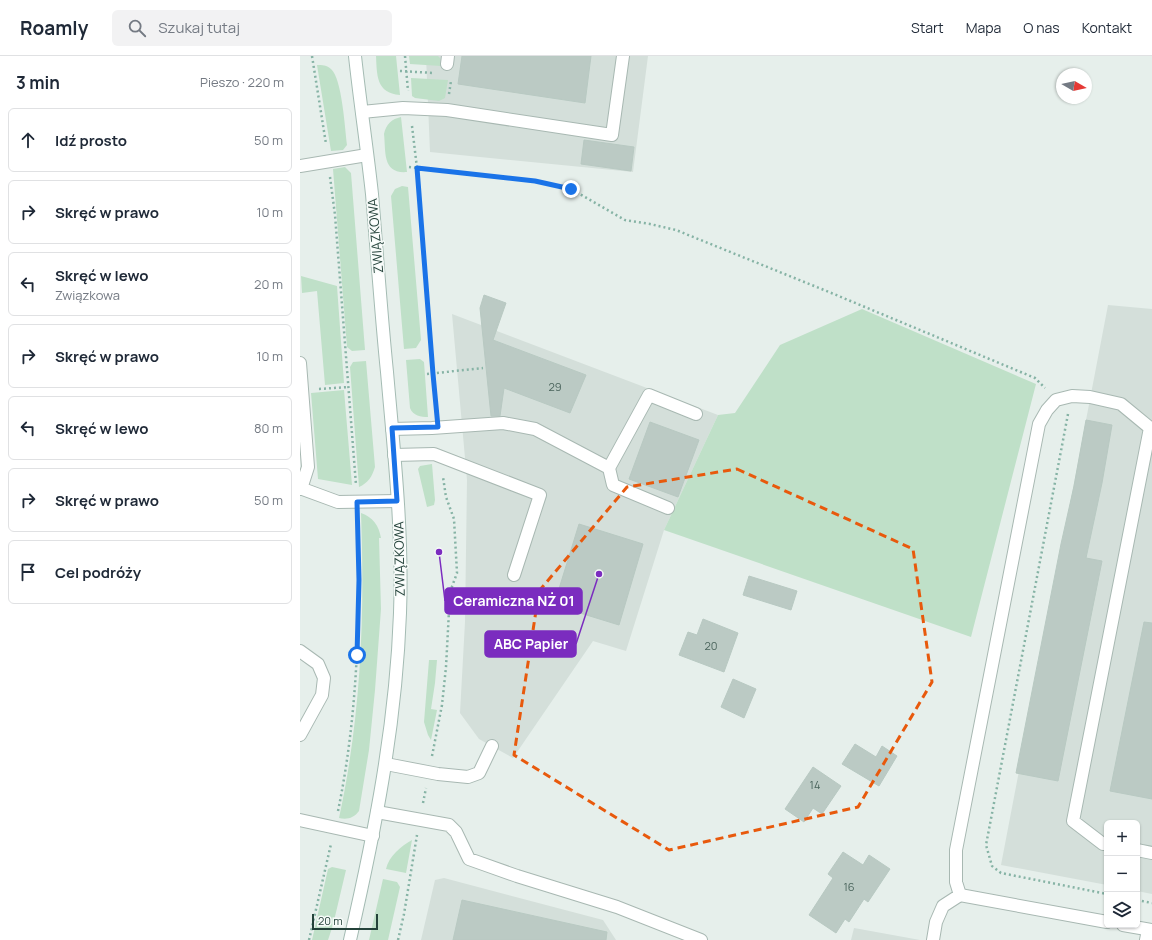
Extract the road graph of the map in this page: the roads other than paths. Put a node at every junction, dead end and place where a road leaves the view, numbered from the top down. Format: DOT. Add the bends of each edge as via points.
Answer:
graph roads {
  1 [pos="355,56"];
  2 [pos="623,56"];
  3 [pos="362,112"];
  4 [pos="368,155"];
  5 [pos="300,166"];
  6 [pos="300,363"];
  7 [pos="696,414"];
  8 [pos="392,428"];
  9 [pos="1151,428"];
  10 [pos="394,455"];
  11 [pos="609,468"];
  12 [pos="300,488"];
  13 [pos="397,501"];
  14 [pos="668,508"];
  15 [pos="514,575"];
  16 [pos="300,651"];
  17 [pos="300,735"];
  18 [pos="492,746"];
  19 [pos="386,764"];
  20 [pos="377,812"];
  21 [pos="300,820"];
  22 [pos="373,836"];
  23 [pos="1104,844"];
  24 [pos="1140,851"];
  25 [pos="1152,853"];
  26 [pos="960,895"];
  27 [pos="1104,921"];
  28 [pos="1133,928"];
  29 [pos="1149,933"];
  30 [pos="350,940"];
  31 [pos="700,940"];
  32 [pos="932,940"];
  1 -- 3 [label="street, ZWIĄZKOWA"];
  2 -- 3 [label="street" via="612,135 447,110 403,108"];
  3 -- 4 [label="street, ZWIĄZKOWA"];
  4 -- 5 [label="street"];
  4 -- 8 [label="street, ZWIĄZKOWA"];
  6 -- 12 [label="street" via="308,467"];
  7 -- 11 [label="street" via="649,395"];
  8 -- 10 [label="street, ZWIĄZKOWA"];
  8 -- 11 [label="street" via="503,423 535,429"];
  9 -- 23 [label="street" via="1073,821"];
  9 -- 26 [label="street" via="1121,404 1072,396 1056,400 1039,424 956,850 956,882"];
  10 -- 13 [label="street, ZWIĄZKOWA"];
  10 -- 15 [label="street" via="434,454 540,495"];
  11 -- 14 [label="street" via="613,485"];
  12 -- 13 [label="street" via="338,502"];
  13 -- 19 [label="street, ZWIĄZKOWA" via="400,611 393,716"];
  16 -- 17 [label="street" via="318,664 324,678 322,695"];
  18 -- 19 [label="street" via="478,773 468,777"];
  19 -- 20 [label="street, ZWIĄZKOWA"];
  20 -- 22 [label="street, ZWIĄZKOWA"];
  20 -- 31 [label="street" via="449,825 456,832 469,859 617,907"];
  21 -- 22 [label="street"];
  22 -- 30 [label="street, ZWIĄZKOWA"];
  24 -- 25 [label="street"];
  26 -- 27 [label="street"];
  26 -- 32 [label="street" via="944,906 936,922"];
  28 -- 29 [label="street"];
}
